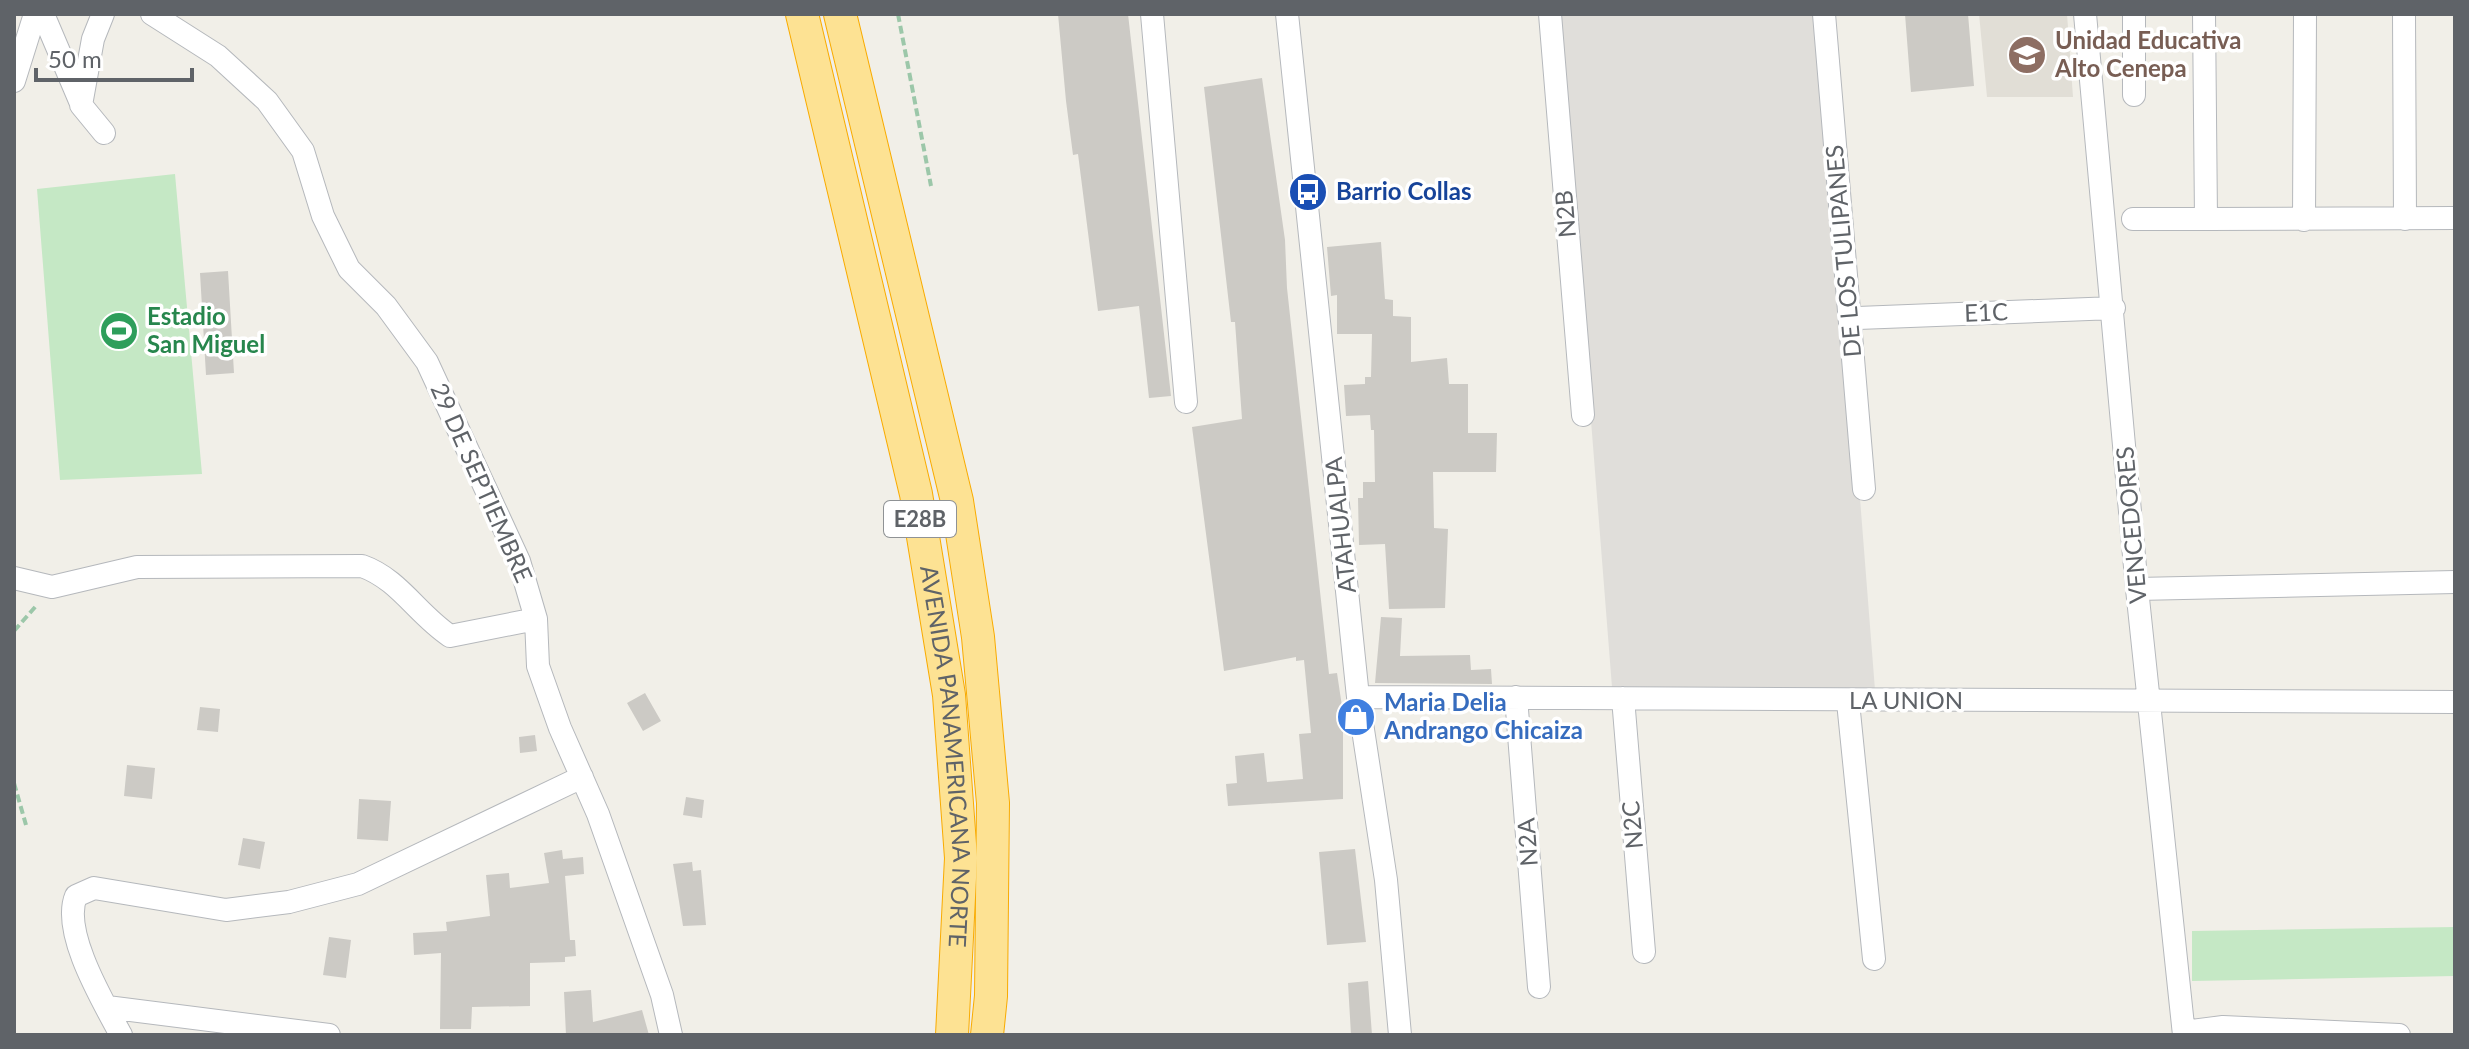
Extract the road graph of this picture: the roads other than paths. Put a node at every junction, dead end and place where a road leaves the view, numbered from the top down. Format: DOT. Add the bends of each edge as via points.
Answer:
graph roads {
  1 [pos="35,14"];
  2 [pos="43,14"];
  3 [pos="103,14"];
  4 [pos="152,14"];
  5 [pos="802,14"];
  6 [pos="840,14"];
  7 [pos="1152,14"];
  8 [pos="1287,14"];
  9 [pos="1550,14"];
  10 [pos="1824,14"];
  11 [pos="2085,14"];
  12 [pos="2134,14"];
  13 [pos="2204,14"];
  14 [pos="2305,14"];
  15 [pos="2404,14"];
  16 [pos="14,81"];
  17 [pos="2134,95"];
  18 [pos="81,105"];
  19 [pos="104,133"];
  20 [pos="2455,218"];
  21 [pos="2133,219"];
  22 [pos="2206,219"];
  23 [pos="2405,219"];
  24 [pos="2304,220"];
  25 [pos="2114,308"];
  26 [pos="1858,318"];
  27 [pos="1186,402"];
  28 [pos="1583,415"];
  29 [pos="1864,489"];
  30 [pos="14,578"];
  31 [pos="2455,582"];
  32 [pos="2137,589"];
  33 [pos="536,619"];
  34 [pos="1358,697"];
  35 [pos="1516,697"];
  36 [pos="1623,698"];
  37 [pos="2148,701"];
  38 [pos="1848,702"];
  39 [pos="2455,702"];
  40 [pos="582,777"];
  41 [pos="1644,952"];
  42 [pos="1874,959"];
  43 [pos="1539,987"];
  44 [pos="107,1007"];
  45 [pos="2184,1034"];
  46 [pos="121,1035"];
  47 [pos="329,1035"];
  48 [pos="671,1035"];
  49 [pos="952,1035"];
  50 [pos="987,1035"];
  51 [pos="1400,1035"];
  52 [pos="2399,1035"];
  1 -- 16 [label="street"];
  2 -- 18 [label="street"];
  3 -- 18 [label="street"];
  4 -- 33 [label="street, 29 DE SEPTIEMBRE" via="218,56 267,101 303,151 323,216 349,269 386,306 433,373 519,561"];
  5 -- 49 [label="highway, AVENIDA PANAMERICANA NORTE / E28B" via="916,494 949,695 961,858"];
  6 -- 50 [label="highway, AVENIDA PANAMERICANA NORTE / E28B" via="957,501 978,637 993,803"];
  7 -- 27 [label="street"];
  8 -- 34 [label="street, ATAHUALPA"];
  9 -- 28 [label="street, N2B"];
  10 -- 29 [label="street, DE LOS TULIPANES"];
  11 -- 25 [label="street, VENCEDORES"];
  12 -- 17 [label="street"];
  13 -- 22 [label="street"];
  14 -- 24 [label="street"];
  15 -- 23 [label="street"];
  18 -- 19 [label="street"];
  20 -- 23 [label="street"];
  21 -- 22 [label="street"];
  22 -- 24 [label="street"];
  23 -- 24 [label="street"];
  25 -- 26 [label="street, E1C"];
  25 -- 32 [label="street, VENCEDORES"];
  30 -- 33 [label="street" via="52,587 137,567 362,566 385,574 450,636"];
  31 -- 32 [label="street"];
  32 -- 37 [label="street, VENCEDORES"];
  33 -- 40 [label="street, 29 DE SEPTIEMBRE" via="538,666"];
  34 -- 35 [label="street, LA UNION"];
  34 -- 51 [label="street, ATAHUALPA" via="1386,880"];
  35 -- 36 [label="street, LA UNION"];
  35 -- 43 [label="street, N2A"];
  36 -- 38 [label="street, LA UNION"];
  36 -- 41 [label="street, N2C"];
  37 -- 38 [label="street, LA UNION"];
  37 -- 39 [label="street, LA UNION"];
  37 -- 45 [label="street, VENCEDORES"];
  38 -- 42 [label="street"];
  40 -- 44 [label="street" via="358,884 289,902 226,910 94,888 76,896 70,908 92,984"];
  40 -- 48 [label="street, 29 DE SEPTIEMBRE" via="662,995"];
  44 -- 46 [label="street"];
  44 -- 47 [label="street"];
  45 -- 52 [label="street" via="2223,1027"];
}
